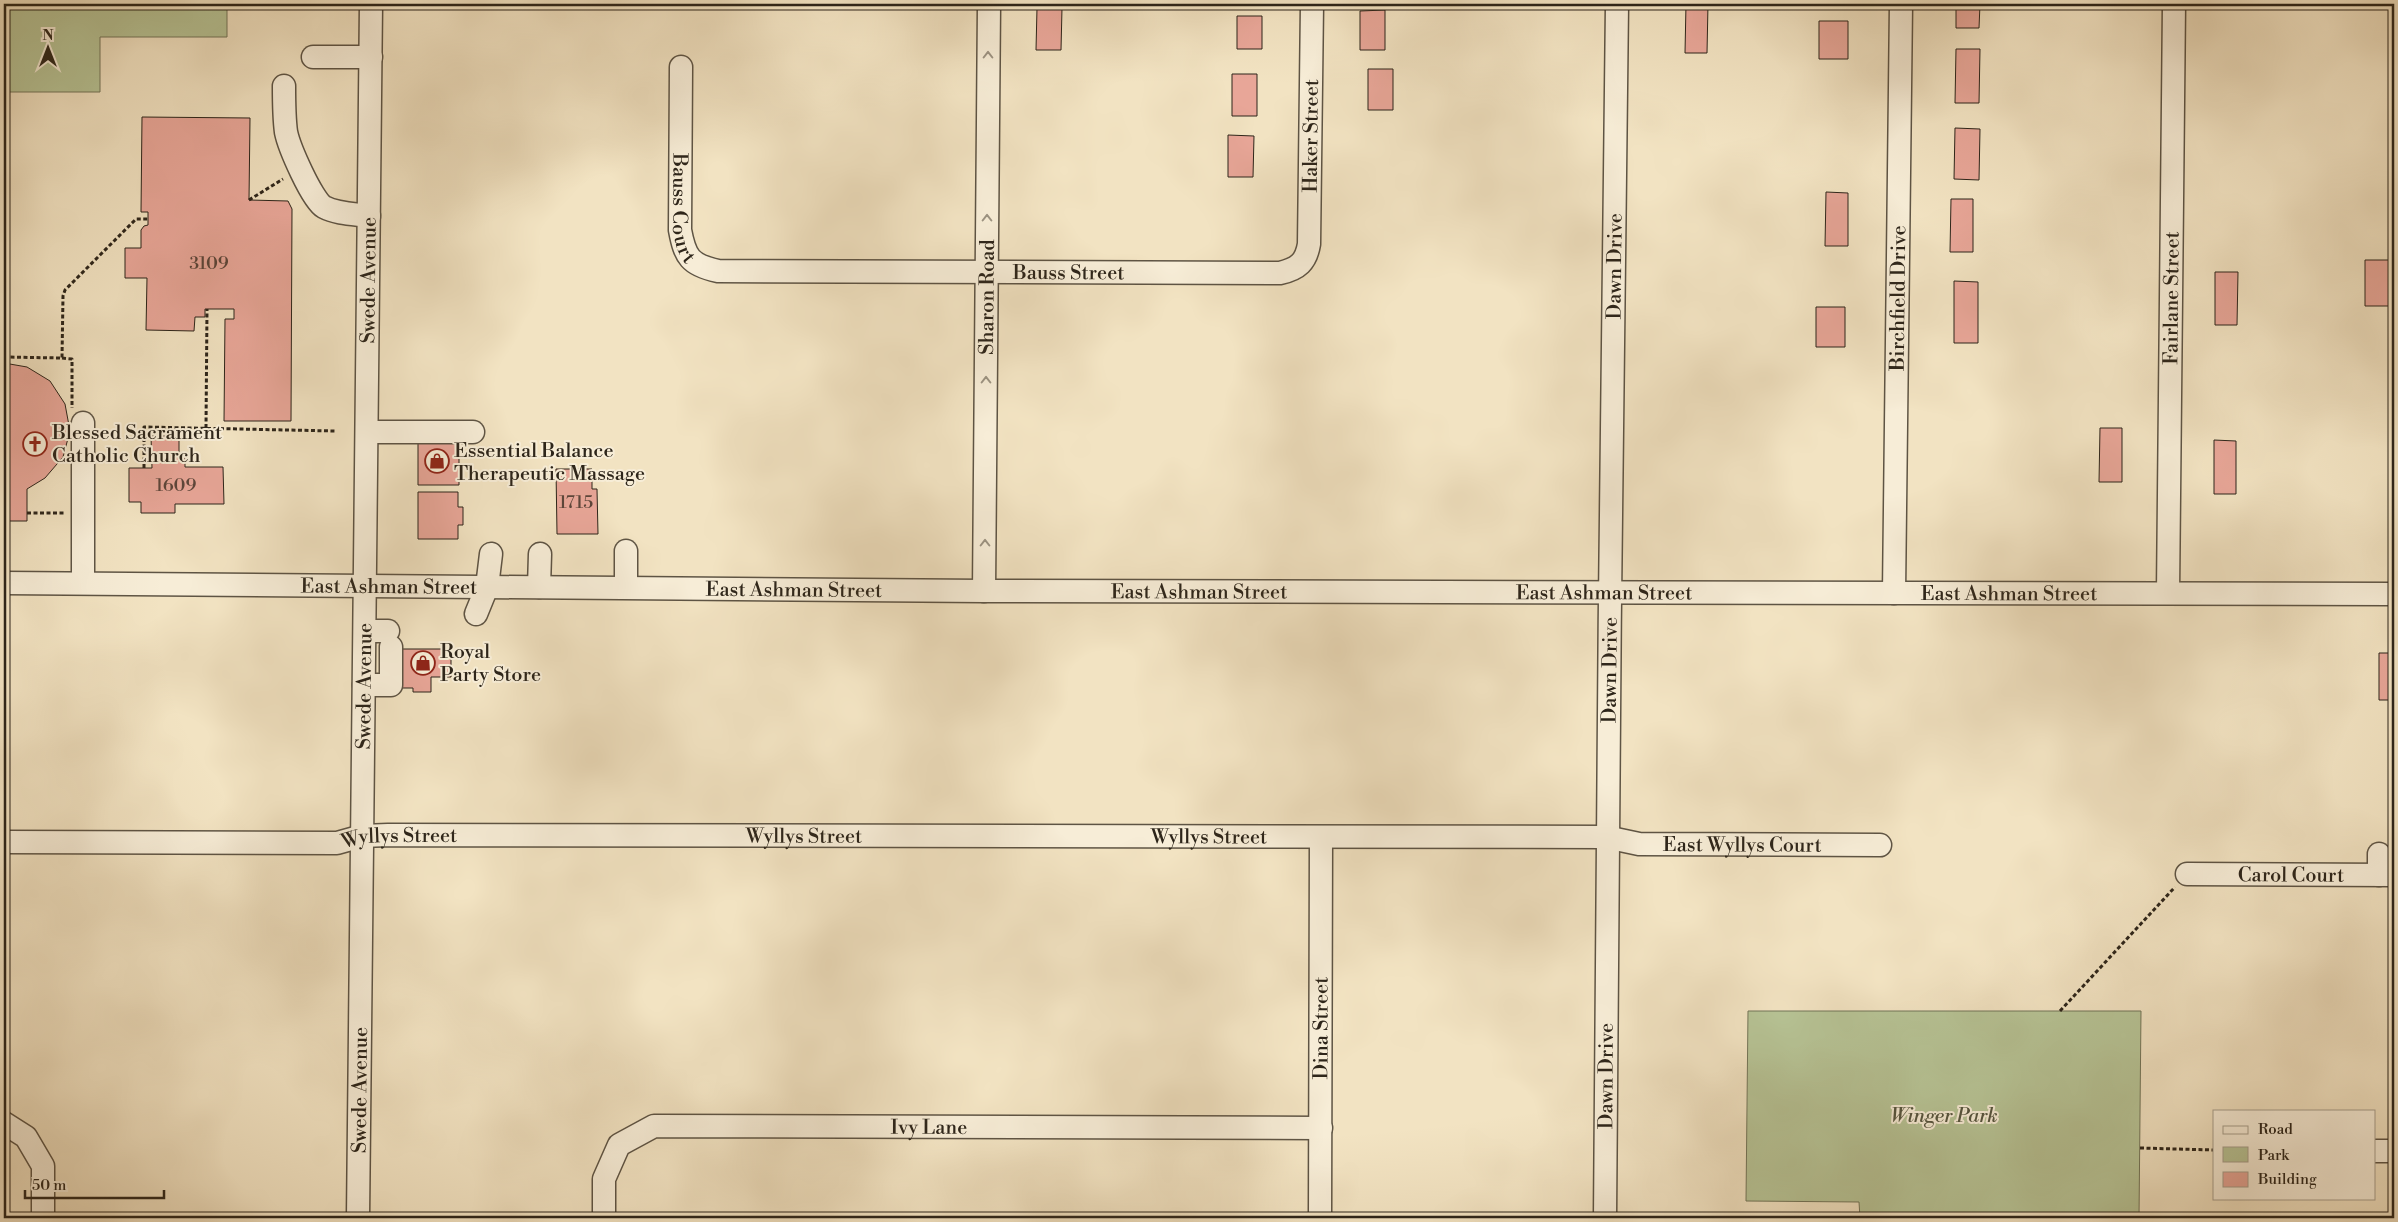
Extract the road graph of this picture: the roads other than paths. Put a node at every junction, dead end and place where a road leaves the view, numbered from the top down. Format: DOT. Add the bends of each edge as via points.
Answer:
graph roads {
  1 [pos="372,4"];
  2 [pos="989,4"];
  3 [pos="1312,4"];
  4 [pos="1617,4"];
  5 [pos="1901,4"];
  6 [pos="2174,4"];
  7 [pos="313,57"];
  8 [pos="371,57"];
  9 [pos="681,67"];
  10 [pos="284,86"];
  11 [pos="370,216"];
  12 [pos="1300,265"];
  13 [pos="776,271"];
  14 [pos="987,271"];
  15 [pos="84,423"];
  16 [pos="367,432"];
  17 [pos="473,432"];
  18 [pos="626,551"];
  19 [pos="492,554"];
  20 [pos="540,554"];
  21 [pos="4,583"];
  22 [pos="84,583"];
  23 [pos="366,586"];
  24 [pos="487,587"];
  25 [pos="539,587"];
  26 [pos="626,587"];
  27 [pos="984,591"];
  28 [pos="1894,593"];
  29 [pos="2168,593"];
  30 [pos="1611,594"];
  31 [pos="2394,594"];
  32 [pos="476,614"];
  33 [pos="365,631"];
  34 [pos="364,685"];
  35 [pos="362,836"];
  36 [pos="1606,837"];
  37 [pos="1321,838"];
  38 [pos="4,842"];
  39 [pos="1880,845"];
  40 [pos="2384,868"];
  41 [pos="2187,874"];
  42 [pos="4,1123"];
  43 [pos="1321,1128"];
  44 [pos="2376,1151"];
  45 [pos="2394,1151"];
  46 [pos="42,1218"];
  47 [pos="358,1218"];
  48 [pos="604,1218"];
  49 [pos="1320,1218"];
  50 [pos="1605,1218"];
  1 -- 8 [label="street, Swede Avenue"];
  14 -- 2 [label="street, Sharon Road, one-way"];
  3 -- 12 [label="street, Haker Street" via="1310,244"];
  4 -- 30 [label="street, Dawn Drive"];
  5 -- 28 [label="street, Birchfield Drive"];
  6 -- 29 [label="street, Fairlane Street"];
  7 -- 8 [label="street"];
  8 -- 11 [label="street, Swede Avenue"];
  9 -- 13 [label="street, Bauss Court" via="680,230 683,248 692,263 705,268"];
  10 -- 11 [label="street" via="284,119 289,143 316,197 322,206 330,210"];
  11 -- 16 [label="street, Swede Avenue"];
  12 -- 14 [label="street, Bauss Street" via="1280,273"];
  13 -- 14 [label="street, Bauss Street"];
  27 -- 14 [label="street, Sharon Road, one-way"];
  15 -- 22 [label="street"];
  16 -- 17 [label="street"];
  16 -- 23 [label="street, Swede Avenue"];
  18 -- 26 [label="street"];
  19 -- 24 [label="street"];
  20 -- 25 [label="street"];
  21 -- 22 [label="street, East Ashman Street"];
  22 -- 23 [label="street, East Ashman Street"];
  23 -- 24 [label="street, East Ashman Street"];
  23 -- 33 [label="street, Swede Avenue"];
  24 -- 25 [label="street, East Ashman Street"];
  24 -- 32 [label="street"];
  25 -- 26 [label="street, East Ashman Street"];
  26 -- 27 [label="street, East Ashman Street"];
  27 -- 30 [label="street, East Ashman Street"];
  28 -- 29 [label="street, East Ashman Street"];
  28 -- 30 [label="street, East Ashman Street"];
  29 -- 31 [label="street, East Ashman Street"];
  30 -- 36 [label="street, Dawn Drive"];
  33 -- 34 [label="street, Swede Avenue"];
  33 -- 34 [label="street" via="390,639 392,685"];
  34 -- 35 [label="street, Swede Avenue"];
  35 -- 37 [label="street, Wyllys Street"];
  35 -- 38 [label="street, Wyllys Street" via="337,844"];
  35 -- 47 [label="street, Swede Avenue"];
  36 -- 37 [label="street, Wyllys Street"];
  36 -- 39 [label="street, East Wyllys Court" via="1640,844"];
  36 -- 50 [label="street, Dawn Drive"];
  37 -- 43 [label="street, Dina Street"];
  40 -- 41 [label="street, Carol Court"];
  42 -- 46 [label="street" via="26,1137 43,1166"];
  43 -- 48 [label="street, Ivy Lane" via="654,1126 619,1145 604,1179"];
  43 -- 49 [label="street, Dina Street"];
  44 -- 45 [label="street"];
}
